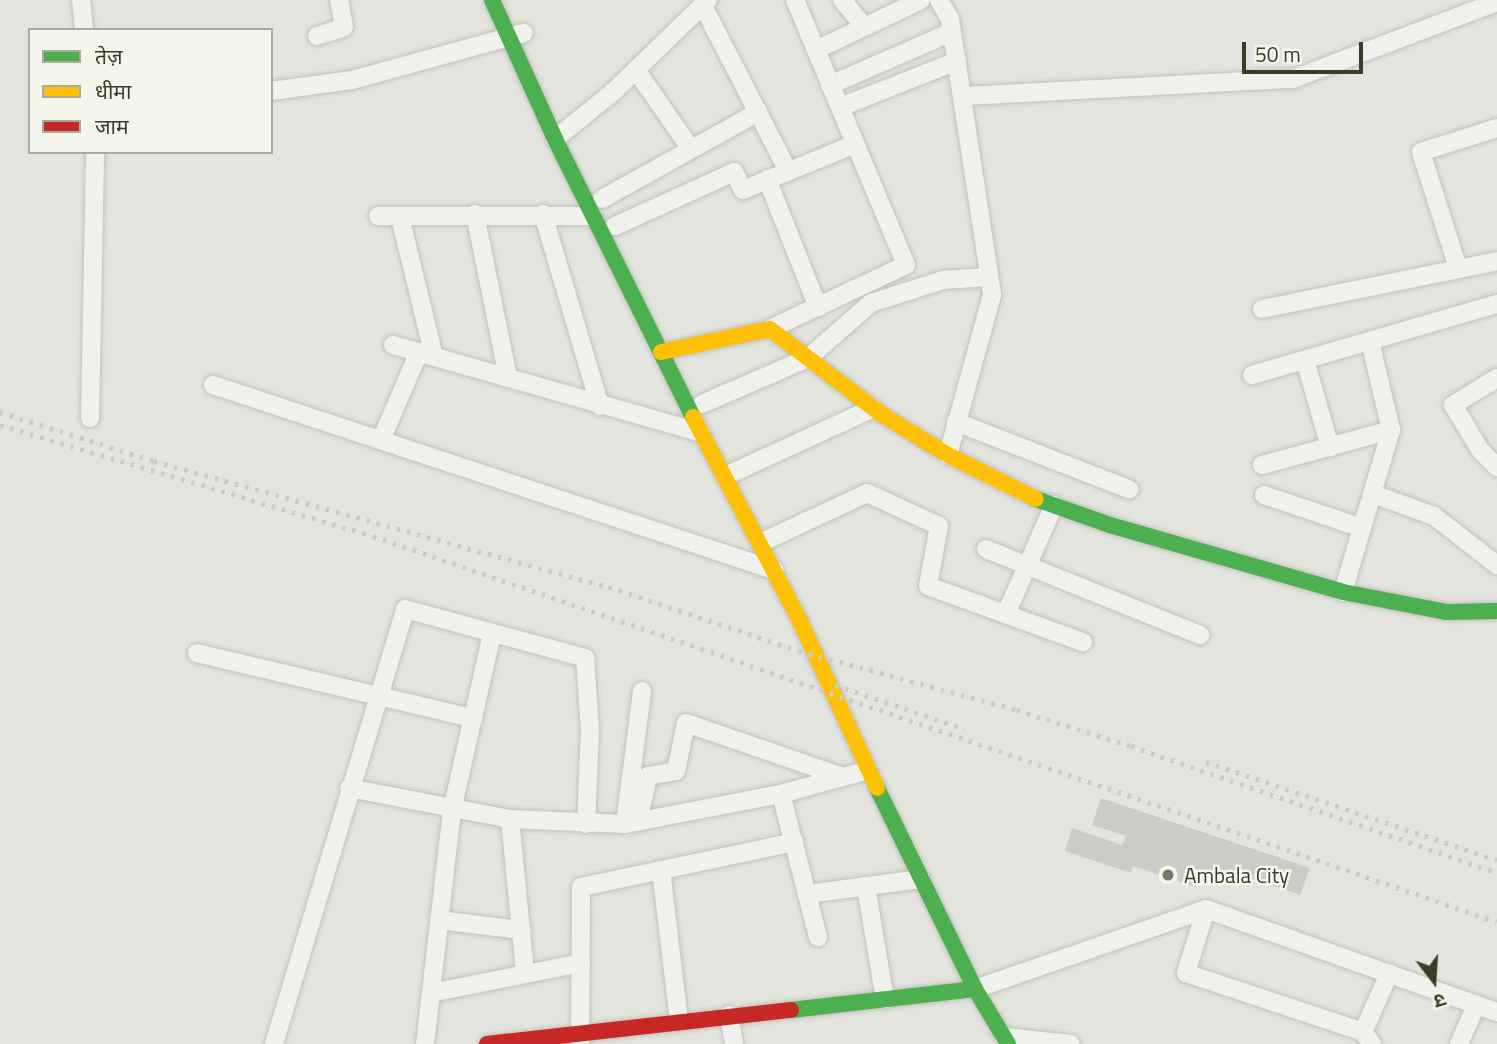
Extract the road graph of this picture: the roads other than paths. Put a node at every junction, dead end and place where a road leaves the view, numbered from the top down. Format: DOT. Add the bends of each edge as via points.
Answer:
graph roads {
  1 [pos="81,0"];
  2 [pos="339,0"];
  3 [pos="492,0"];
  4 [pos="509,0"];
  5 [pos="795,0"];
  6 [pos="842,0"];
  7 [pos="921,0"];
  8 [pos="939,0"];
  9 [pos="1497,2"];
  10 [pos="706,3"];
  11 [pos="865,27"];
  12 [pos="84,28"];
  13 [pos="952,32"];
  14 [pos="516,35"];
  15 [pos="317,36"];
  16 [pos="816,50"];
  17 [pos="957,61"];
  18 [pos="636,70"];
  19 [pos="830,85"];
  20 [pos="273,91"];
  21 [pos="964,96"];
  22 [pos="840,107"];
  23 [pos="758,112"];
  24 [pos="1497,128"];
  25 [pos="561,134"];
  26 [pos="855,144"];
  27 [pos="691,149"];
  28 [pos="95,154"];
  29 [pos="788,171"];
  30 [pos="767,180"];
  31 [pos="602,199"];
  32 [pos="475,214"];
  33 [pos="543,214"];
  34 [pos="378,216"];
  35 [pos="400,216"];
  36 [pos="593,216"];
  37 [pos="615,226"];
  38 [pos="1497,261"];
  39 [pos="1458,268"];
  40 [pos="989,277"];
  41 [pos="1497,304"];
  42 [pos="818,307"];
  43 [pos="1262,309"];
  44 [pos="770,329"];
  45 [pos="1370,341"];
  46 [pos="393,345"];
  47 [pos="668,350"];
  48 [pos="426,354"];
  49 [pos="808,358"];
  50 [pos="1305,360"];
  51 [pos="1252,375"];
  52 [pos="508,378"];
  53 [pos="1497,378"];
  54 [pos="213,384"];
  55 [pos="702,404"];
  56 [pos="600,406"];
  57 [pos="873,408"];
  58 [pos="90,418"];
  59 [pos="956,422"];
  60 [pos="1391,430"];
  61 [pos="701,433"];
  62 [pos="381,440"];
  63 [pos="1330,447"];
  64 [pos="948,455"];
  65 [pos="1262,465"];
  66 [pos="1497,467"];
  67 [pos="732,473"];
  68 [pos="1129,489"];
  69 [pos="1373,494"];
  70 [pos="1264,495"];
  71 [pos="1054,505"];
  72 [pos="1362,527"];
  73 [pos="757,539"];
  74 [pos="986,549"];
  75 [pos="1497,565"];
  76 [pos="1027,566"];
  77 [pos="774,570"];
  78 [pos="1343,592"];
  79 [pos="1497,611"];
  80 [pos="1006,614"];
  81 [pos="492,634"];
  82 [pos="1200,635"];
  83 [pos="1083,642"];
  84 [pos="197,653"];
  85 [pos="642,691"];
  86 [pos="378,695"];
  87 [pos="473,718"];
  88 [pos="867,769"];
  89 [pos="843,776"];
  90 [pos="349,788"];
  91 [pos="781,794"];
  92 [pos="452,810"];
  93 [pos="510,820"];
  94 [pos="632,823"];
  95 [pos="586,824"];
  96 [pos="794,842"];
  97 [pos="661,870"];
  98 [pos="921,879"];
  99 [pos="866,887"];
  100 [pos="807,894"];
  101 [pos="1206,909"];
  102 [pos="439,920"];
  103 [pos="521,930"];
  104 [pos="818,937"];
  105 [pos="581,963"];
  106 [pos="525,972"];
  107 [pos="1389,974"];
  108 [pos="975,989"];
  109 [pos="431,993"];
  110 [pos="885,999"];
  111 [pos="1476,1005"];
  112 [pos="1497,1012"];
  113 [pos="729,1015"];
  114 [pos="679,1020"];
  115 [pos="580,1038"];
  116 [pos="1368,1040"];
  117 [pos="1001,1042"];
  118 [pos="274,1044"];
  119 [pos="425,1044"];
  120 [pos="487,1044"];
  121 [pos="734,1044"];
  122 [pos="1071,1044"];
  123 [pos="1459,1044"];
  1 -- 12 [label="street"];
  2 -- 15 [label="street" via="344,27"];
  3 -- 14 [label="main road"];
  4 -- 14 [label="main road"];
  5 -- 16 [label="street"];
  6 -- 11 [label="street"];
  7 -- 11 [label="street"];
  8 -- 13 [label="street"];
  9 -- 21 [label="street" via="1293,79"];
  10 -- 18 [label="street"];
  10 -- 23 [label="street"];
  11 -- 16 [label="street"];
  13 -- 17 [label="street"];
  13 -- 19 [label="street"];
  14 -- 20 [label="street" via="352,80"];
  14 -- 25 [label="main road"];
  16 -- 19 [label="street"];
  17 -- 21 [label="street"];
  17 -- 22 [label="street"];
  18 -- 25 [label="street"];
  18 -- 27 [label="street"];
  19 -- 22 [label="street"];
  21 -- 40 [label="street"];
  22 -- 26 [label="street"];
  23 -- 27 [label="street"];
  23 -- 29 [label="street"];
  24 -- 39 [label="street" via="1421,152"];
  25 -- 31 [label="main road"];
  25 -- 36 [label="main road"];
  26 -- 29 [label="street"];
  26 -- 42 [label="street" via="906,265"];
  27 -- 31 [label="street"];
  28 -- 58 [label="street"];
  29 -- 30 [label="street"];
  30 -- 37 [label="street" via="743,190 734,172"];
  30 -- 42 [label="street"];
  31 -- 37 [label="main road"];
  32 -- 33 [label="street"];
  32 -- 35 [label="street"];
  32 -- 52 [label="street"];
  33 -- 36 [label="street"];
  33 -- 56 [label="street"];
  34 -- 35 [label="street"];
  35 -- 48 [label="street"];
  36 -- 47 [label="main road"];
  37 -- 47 [label="main road"];
  38 -- 39 [label="street"];
  39 -- 43 [label="street"];
  40 -- 49 [label="street" via="943,280 872,303"];
  40 -- 59 [label="street" via="992,295"];
  41 -- 45 [label="street"];
  42 -- 44 [label="street"];
  44 -- 47 [label="main road"];
  44 -- 49 [label="main road"];
  45 -- 50 [label="street"];
  45 -- 60 [label="street"];
  46 -- 48 [label="street"];
  47 -- 55 [label="main road"];
  47 -- 61 [label="main road"];
  48 -- 52 [label="street"];
  48 -- 62 [label="street"];
  49 -- 55 [label="street"];
  49 -- 57 [label="main road"];
  50 -- 51 [label="street"];
  50 -- 63 [label="street"];
  52 -- 56 [label="street"];
  53 -- 66 [label="street" via="1453,405 1480,451"];
  54 -- 62 [label="street"];
  55 -- 67 [label="main road"];
  56 -- 61 [label="street"];
  57 -- 64 [label="main road"];
  57 -- 67 [label="street"];
  59 -- 64 [label="street"];
  59 -- 68 [label="street"];
  60 -- 63 [label="street"];
  60 -- 69 [label="street"];
  61 -- 73 [label="main road"];
  62 -- 77 [label="street"];
  63 -- 65 [label="street"];
  64 -- 71 [label="main road"];
  67 -- 73 [label="main road"];
  69 -- 72 [label="street"];
  69 -- 75 [label="street" via="1434,516"];
  70 -- 72 [label="street"];
  71 -- 76 [label="street"];
  71 -- 78 [label="main road"];
  72 -- 78 [label="street"];
  73 -- 77 [label="main road"];
  73 -- 80 [label="street" via="867,493 939,526 928,586"];
  74 -- 76 [label="street"];
  76 -- 80 [label="street"];
  76 -- 82 [label="street"];
  77 -- 88 [label="main road"];
  78 -- 79 [label="main road" via="1447,612"];
  80 -- 83 [label="street"];
  81 -- 86 [label="street" via="405,609"];
  81 -- 87 [label="street"];
  81 -- 95 [label="street" via="585,658 590,730"];
  84 -- 86 [label="street"];
  85 -- 94 [label="street"];
  86 -- 87 [label="street"];
  86 -- 90 [label="street"];
  87 -- 92 [label="street"];
  88 -- 89 [label="street"];
  88 -- 98 [label="main road"];
  89 -- 91 [label="street"];
  89 -- 94 [label="street" via="686,723 676,771 648,776"];
  90 -- 92 [label="street"];
  90 -- 118 [label="street"];
  91 -- 94 [label="street"];
  91 -- 96 [label="street"];
  92 -- 93 [label="street"];
  92 -- 102 [label="street"];
  93 -- 95 [label="street"];
  93 -- 103 [label="street"];
  94 -- 95 [label="street"];
  96 -- 97 [label="street"];
  96 -- 100 [label="street"];
  97 -- 105 [label="street" via="581,887"];
  97 -- 114 [label="street"];
  98 -- 99 [label="street"];
  98 -- 108 [label="main road"];
  99 -- 100 [label="street"];
  99 -- 110 [label="street"];
  100 -- 104 [label="street"];
  101 -- 107 [label="street"];
  101 -- 108 [label="street"];
  101 -- 116 [label="street" via="1186,973"];
  102 -- 103 [label="street"];
  102 -- 109 [label="street"];
  103 -- 106 [label="street"];
  105 -- 106 [label="street"];
  105 -- 115 [label="street"];
  106 -- 109 [label="street"];
  107 -- 111 [label="street"];
  107 -- 116 [label="street"];
  108 -- 110 [label="main road"];
  108 -- 117 [label="main road"];
  109 -- 119 [label="street"];
  110 -- 113 [label="main road"];
  111 -- 112 [label="street"];
  111 -- 123 [label="street"];
  113 -- 114 [label="main road"];
  113 -- 121 [label="street"];
  114 -- 115 [label="main road"];
  115 -- 120 [label="main road"];
  117 -- 122 [label="street"];
}
